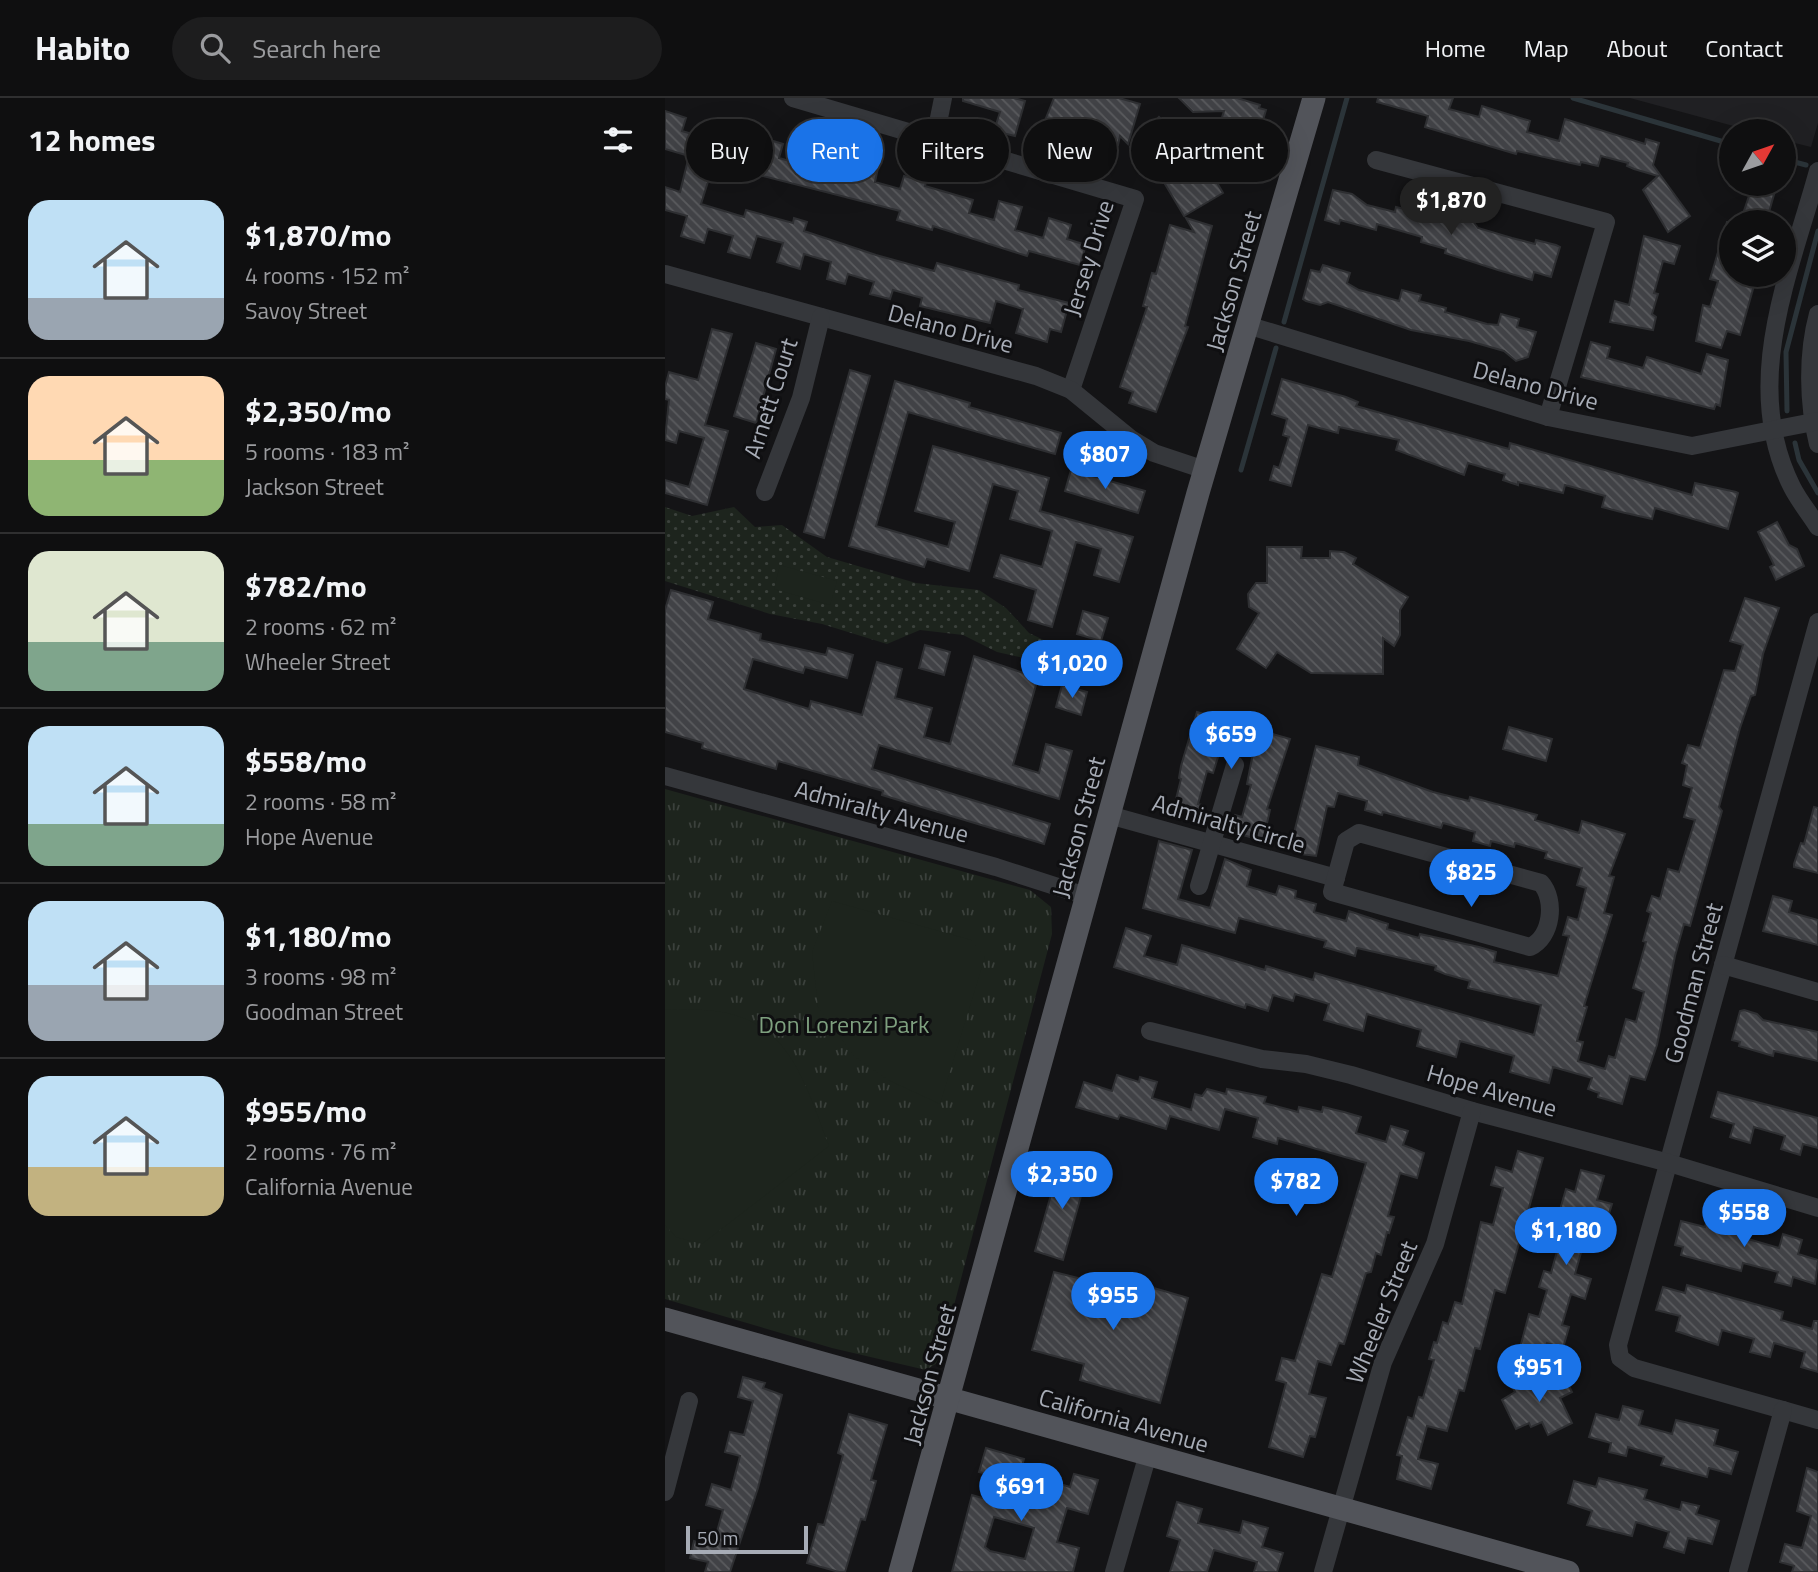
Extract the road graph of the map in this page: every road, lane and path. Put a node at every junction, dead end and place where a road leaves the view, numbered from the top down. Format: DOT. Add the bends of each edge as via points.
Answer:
graph roads {
  1 [pos="793,98"];
  2 [pos="943,98"];
  3 [pos="1314,98"];
  4 [pos="939,119"];
  5 [pos="897,127"];
  6 [pos="1376,160"];
  7 [pos="1009,161"];
  8 [pos="1818,171"];
  9 [pos="665,274"];
  10 [pos="1818,314"];
  11 [pos="821,317"];
  12 [pos="1247,325"];
  13 [pos="1071,390"];
  14 [pos="1548,417"];
  15 [pos="1815,421"];
  16 [pos="1773,431"];
  17 [pos="1818,444"];
  18 [pos="1205,470"];
  19 [pos="765,492"];
  20 [pos="1818,527"];
  21 [pos="1818,622"];
  22 [pos="1235,765"];
  23 [pos="665,776"];
  24 [pos="1109,815"];
  25 [pos="1212,843"];
  26 [pos="1336,878"];
  27 [pos="1199,886"];
  28 [pos="1086,896"];
  29 [pos="1723,965"];
  30 [pos="1818,992"];
  31 [pos="1150,1031"];
  32 [pos="1472,1111"];
  33 [pos="1669,1163"];
  34 [pos="1818,1208"];
  35 [pos="665,1319"];
  36 [pos="950,1398"];
  37 [pos="689,1401"];
  38 [pos="1783,1410"];
  39 [pos="1818,1420"];
  40 [pos="1148,1454"];
  41 [pos="665,1492"];
  42 [pos="1341,1508"];
  43 [pos="1537,1568"];
  44 [pos="900,1572"];
  45 [pos="1114,1572"];
  46 [pos="1323,1572"];
  47 [pos="1568,1572"];
  48 [pos="1738,1572"];
  1 -- 5 [label="street, Jersey Drive"];
  2 -- 4 [label="street"];
  3 -- 12 [label="main road, Jackson Street"];
  6 -- 14 [label="street" via="1606,222"];
  7 -- 13 [label="street, Jersey Drive" via="1135,199"];
  8 -- 16 [label="street" via="1769,348"];
  9 -- 11 [label="street, Delano Drive"];
  10 -- 15 [label="street" via="1812,337"];
  11 -- 13 [label="street, Delano Drive" via="1036,376"];
  11 -- 19 [label="street, Arnett Court" via="801,398"];
  12 -- 14 [label="street, Delano Drive"];
  12 -- 18 [label="main road, Jackson Street"];
  13 -- 18 [label="street, Delano Drive" via="1154,453"];
  14 -- 16 [label="street, Delano Drive" via="1692,446"];
  15 -- 16 [label="street, Delano Drive"];
  15 -- 17 [label="street"];
  16 -- 20 [label="street" via="1791,486"];
  18 -- 24 [label="main road, Jackson Street"];
  21 -- 29 [label="street, Goodman Street"];
  22 -- 25 [label="street"];
  23 -- 28 [label="street, Admiralty Avenue"];
  24 -- 25 [label="street, Admiralty Circle"];
  24 -- 28 [label="main road, Jackson Street"];
  25 -- 26 [label="street, Admiralty Circle"];
  25 -- 27 [label="street"];
  26 -- 26 [label="street" via="1332,892 1530,947 1543,934 1552,902 1541,883 1359,833 1346,841"];
  28 -- 36 [label="main road, Jackson Street"];
  29 -- 30 [label="street"];
  29 -- 33 [label="street, Goodman Street"];
  31 -- 32 [label="street, Hope Avenue" via="1262,1059 1340,1072"];
  32 -- 33 [label="street, Hope Avenue"];
  32 -- 42 [label="street, Wheeler Street" via="1435,1244 1383,1362"];
  33 -- 34 [label="street, Hope Avenue"];
  33 -- 38 [label="street, Goodman Street" via="1618,1345 1620,1358 1635,1368"];
  35 -- 36 [label="main road, California Avenue"];
  36 -- 40 [label="main road, California Avenue"];
  36 -- 44 [label="main road, Jackson Street"];
  37 -- 41 [label="street"];
  38 -- 39 [label="street"];
  38 -- 48 [label="street"];
  40 -- 42 [label="main road, California Avenue"];
  40 -- 45 [label="street"];
  42 -- 43 [label="main road, California Avenue"];
  42 -- 46 [label="street, Wheeler Street"];
  43 -- 47 [label="main road, California Avenue"];
}
